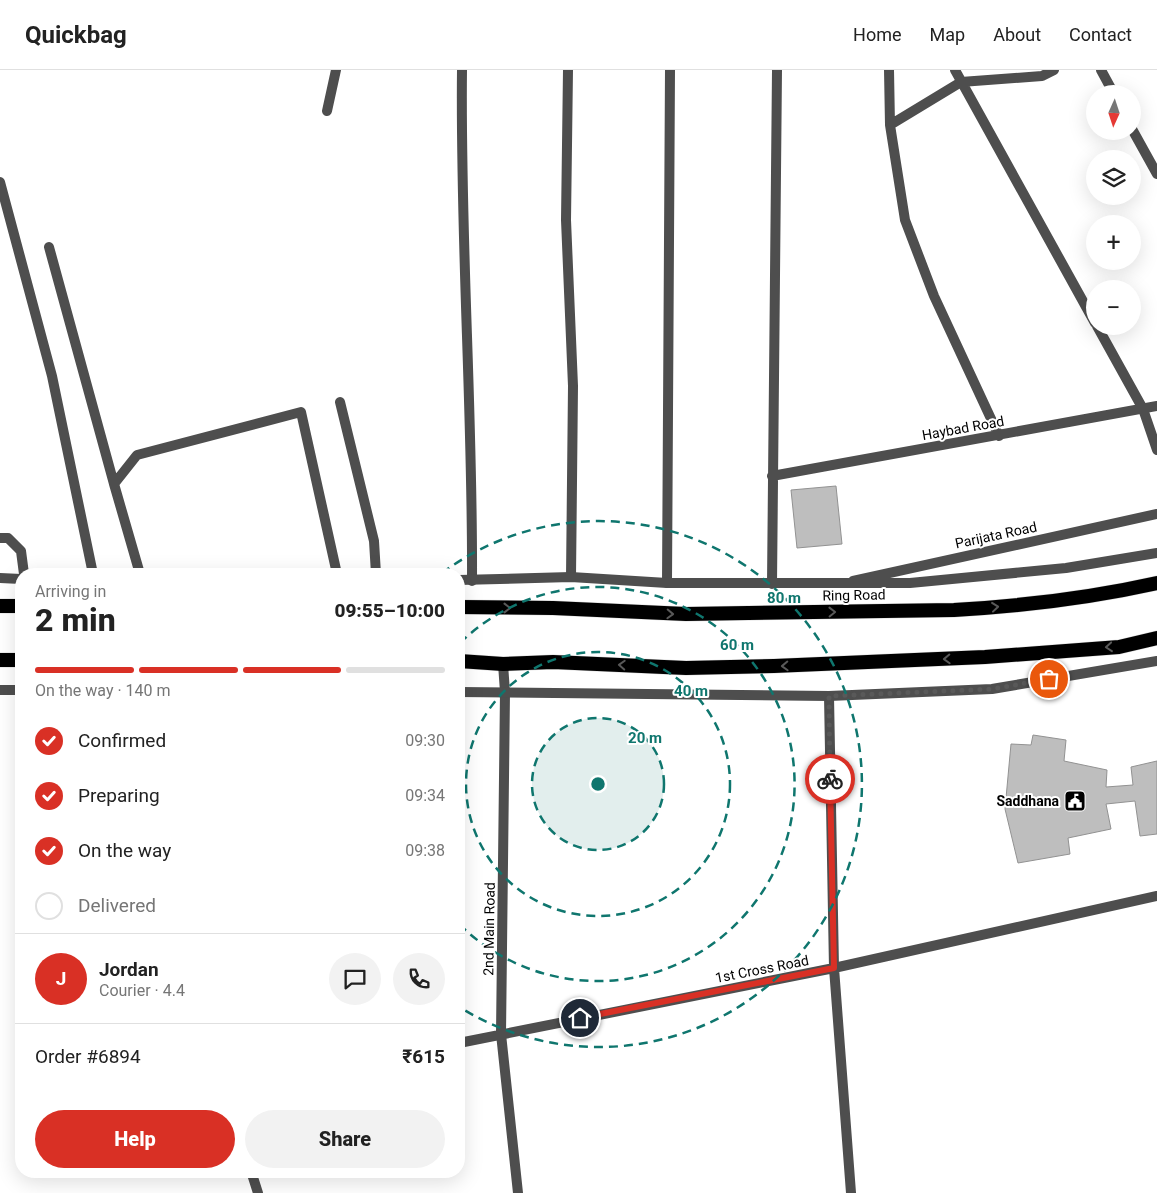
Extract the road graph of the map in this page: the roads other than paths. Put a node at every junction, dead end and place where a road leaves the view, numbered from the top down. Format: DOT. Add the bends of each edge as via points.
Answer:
graph roads {
  1 [pos="336,70"];
  2 [pos="462,70"];
  3 [pos="568,70"];
  4 [pos="670,70"];
  5 [pos="777,70"];
  6 [pos="889,70"];
  7 [pos="954,70"];
  8 [pos="1054,70"];
  9 [pos="1101,70"];
  10 [pos="1040,73"];
  11 [pos="962,82"];
  12 [pos="1109,85"];
  13 [pos="328,111"];
  14 [pos="890,125"];
  15 [pos="1138,140"];
  16 [pos="1157,174"];
  17 [pos="0,182"];
  18 [pos="49,247"];
  19 [pos="1086,307"];
  20 [pos="1102,335"];
  21 [pos="340,402"];
  22 [pos="1157,406"];
  23 [pos="1143,409"];
  24 [pos="999,436"];
  25 [pos="1157,450"];
  26 [pos="772,476"];
  27 [pos="114,484"];
  28 [pos="1157,514"];
  29 [pos="0,538"];
  30 [pos="1157,553"];
  31 [pos="23,568"];
  32 [pos="92,568"];
  33 [pos="138,568"];
  34 [pos="335,568"];
  35 [pos="376,568"];
  36 [pos="572,577"];
  37 [pos="0,578"];
  38 [pos="15,579"];
  39 [pos="465,580"];
  40 [pos="472,581"];
  41 [pos="667,583"];
  42 [pos="1157,583"];
  43 [pos="772,584"];
  44 [pos="841,584"];
  45 [pos="0,606"];
  46 [pos="15,606"];
  47 [pos="465,607"];
  48 [pos="1157,638"];
  49 [pos="0,660"];
  50 [pos="15,660"];
  51 [pos="465,661"];
  52 [pos="1157,661"];
  53 [pos="503,664"];
  54 [pos="0,690"];
  55 [pos="15,690"];
  56 [pos="465,692"];
  57 [pos="505,692"];
  58 [pos="829,696"];
  59 [pos="1157,896"];
  60 [pos="834,968"];
  61 [pos="501,1034"];
  62 [pos="465,1042"];
  63 [pos="253,1178"];
  64 [pos="258,1193"];
  65 [pos="518,1193"];
  66 [pos="851,1193"];
  1 -- 13 [label="street"];
  2 -- 40 [label="street" via="462,184 473,474"];
  3 -- 36 [label="street" via="566,220 572,386"];
  4 -- 41 [label="street"];
  5 -- 26 [label="street"];
  6 -- 14 [label="street"];
  7 -- 11 [label="street"];
  8 -- 10 [label="street"];
  9 -- 12 [label="street"];
  10 -- 11 [label="street"];
  11 -- 14 [label="street"];
  11 -- 19 [label="street"];
  14 -- 24 [label="street" via="905,220 934,296"];
  15 -- 16 [label="street"];
  17 -- 32 [label="street" via="52,376"];
  18 -- 27 [label="street"];
  20 -- 23 [label="street"];
  21 -- 35 [label="street" via="374,541"];
  22 -- 23 [label="street, Haybad Road"];
  23 -- 24 [label="street, Haybad Road"];
  23 -- 25 [label="street"];
  24 -- 26 [label="street, Haybad Road"];
  26 -- 43 [label="street"];
  27 -- 33 [label="street"];
  27 -- 34 [label="street" via="137,456 301,412"];
  28 -- 44 [label="street, Parijata Road"];
  29 -- 31 [label="street" via="8,538 21,551"];
  30 -- 44 [label="street" via="1066,568 960,580"];
  36 -- 40 [label="street"];
  36 -- 41 [label="street"];
  37 -- 38 [label="street"];
  39 -- 40 [label="street"];
  41 -- 43 [label="street"];
  47 -- 42 [label="highway, Ring Road, one-way" via="686,614 954,610 1111,593"];
  43 -- 44 [label="street"];
  45 -- 46 [label="highway"];
  48 -- 53 [label="highway, one-way" via="1119,646 985,657 812,664 686,668 553,662"];
  49 -- 50 [label="highway"];
  51 -- 53 [label="highway"];
  52 -- 58 [label="street" via="992,689"];
  53 -- 57 [label="street, 2nd Main Road"];
  54 -- 55 [label="street"];
  56 -- 57 [label="street"];
  57 -- 58 [label="street"];
  57 -- 61 [label="street, 2nd Main Road"];
  58 -- 60 [label="street"];
  59 -- 60 [label="street, 1st Cross Road"];
  60 -- 61 [label="street, 1st Cross Road"];
  60 -- 66 [label="street"];
  61 -- 62 [label="street, 1st Cross Road"];
  61 -- 65 [label="street, 2nd Main Road"];
  63 -- 64 [label="street"];
}
